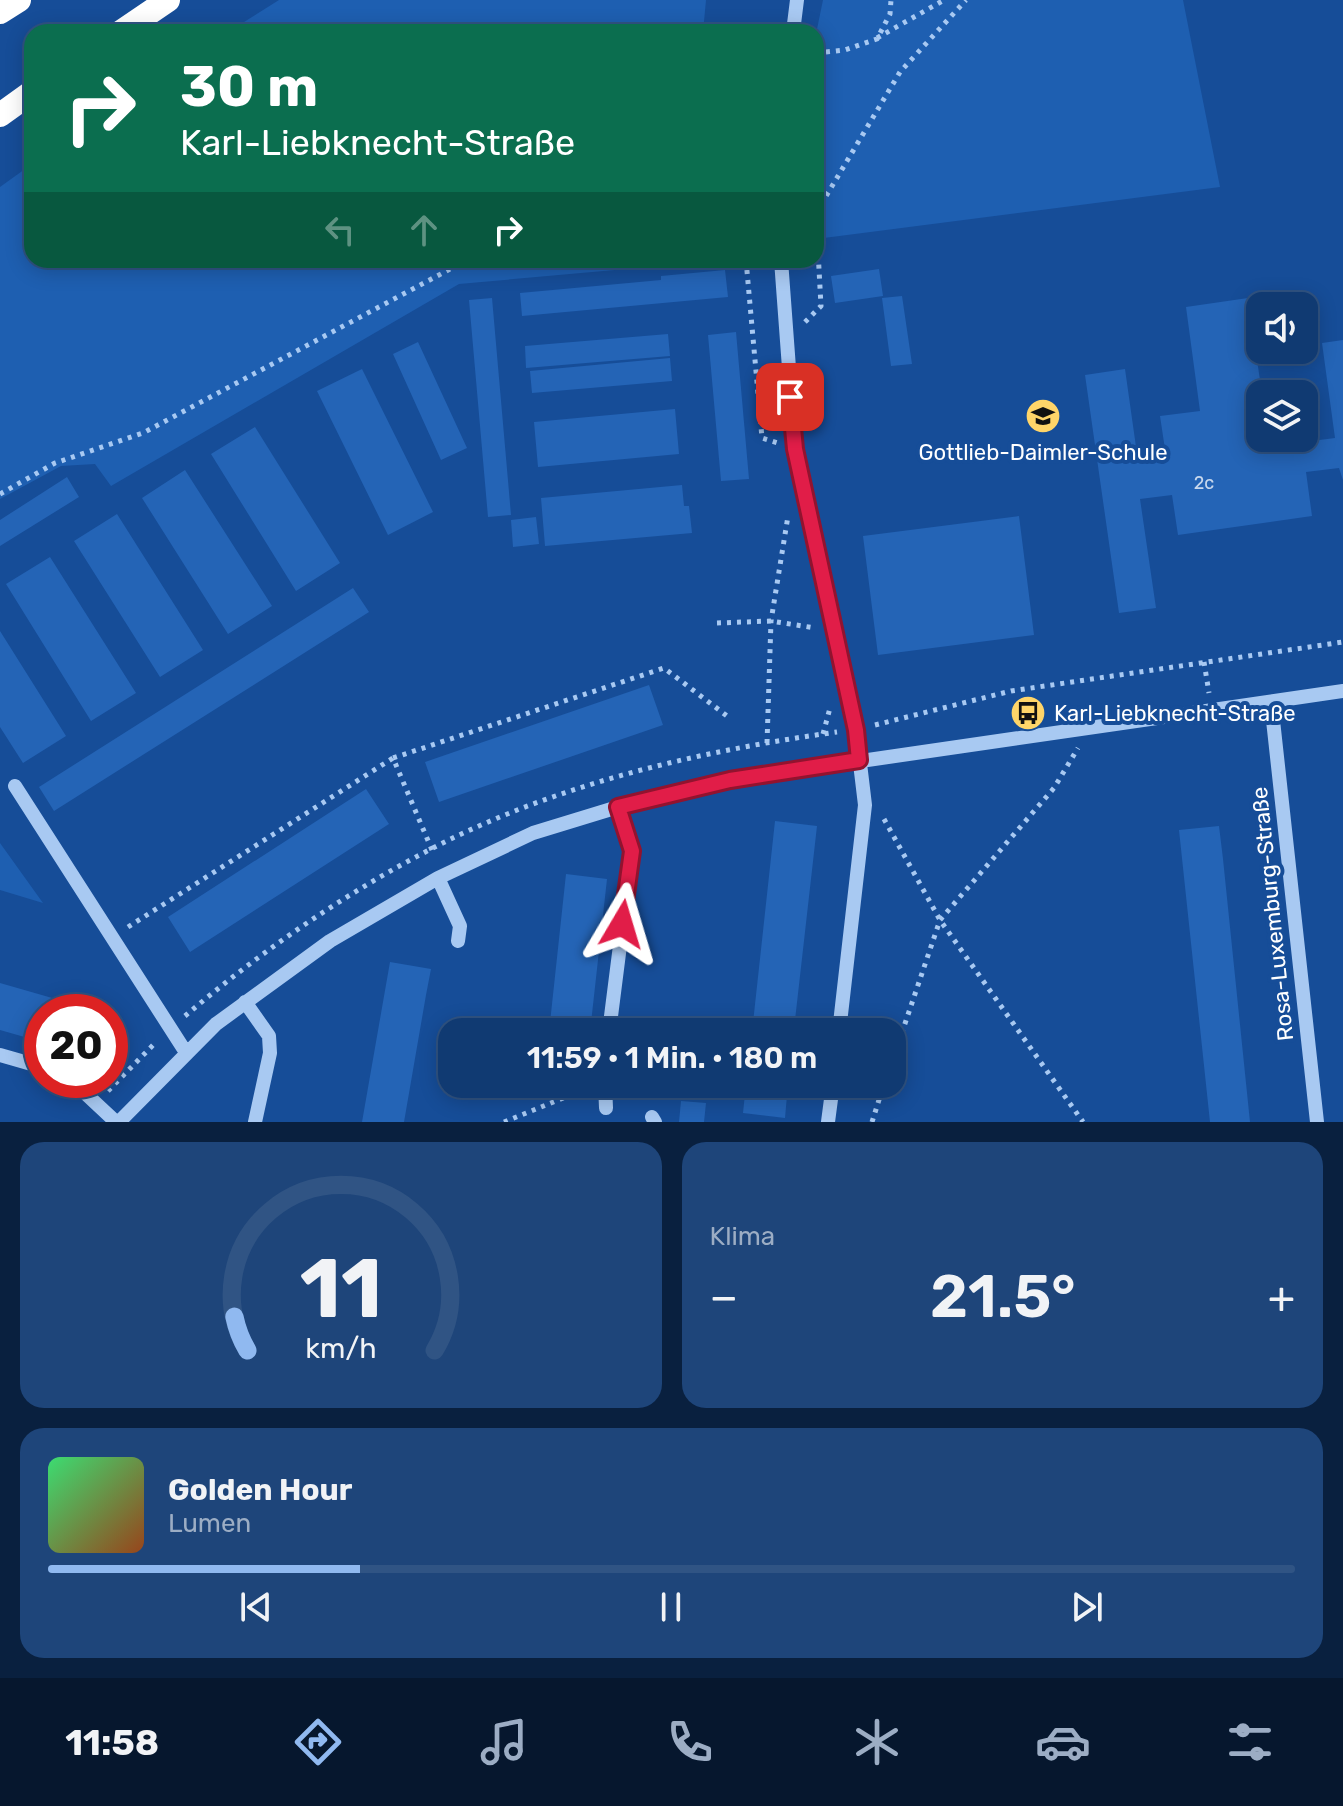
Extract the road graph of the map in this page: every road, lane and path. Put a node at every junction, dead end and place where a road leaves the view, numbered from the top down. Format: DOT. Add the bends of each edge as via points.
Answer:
graph roads {
  1 [pos="19,0"];
  2 [pos="168,0"];
  3 [pos="797,0"];
  4 [pos="891,0"];
  5 [pos="944,0"];
  6 [pos="966,0"];
  7 [pos="0,12"];
  8 [pos="133,24"];
  9 [pos="794,24"];
  10 [pos="877,39"];
  11 [pos="824,52"];
  12 [pos="24,98"];
  13 [pos="0,115"];
  14 [pos="824,200"];
  15 [pos="452,268"];
  16 [pos="747,268"];
  17 [pos="781,268"];
  18 [pos="819,268"];
  19 [pos="785,344"];
  20 [pos="795,449"];
  21 [pos="0,494"];
  22 [pos="790,503"];
  23 [pos="771,621"];
  24 [pos="717,623"];
  25 [pos="816,628"];
  26 [pos="1343,642"];
  27 [pos="1343,691"];
  28 [pos="1271,702"];
  29 [pos="727,716"];
  30 [pos="856,730"];
  31 [pos="767,743"];
  32 [pos="1078,748"];
  33 [pos="393,758"];
  34 [pos="859,760"];
  35 [pos="15,786"];
  36 [pos="618,807"];
  37 [pos="864,813"];
  38 [pos="438,878"];
  39 [pos="940,920"];
  40 [pos="111,937"];
  41 [pos="458,941"];
  42 [pos="245,1002"];
  43 [pos="611,1018"];
  44 [pos="841,1018"];
  45 [pos="906,1021"];
  46 [pos="185,1051"];
  47 [pos="0,1055"];
  48 [pos="24,1062"];
  49 [pos="91,1098"];
  50 [pos="566,1098"];
  51 [pos="604,1098"];
  52 [pos="831,1098"];
  53 [pos="880,1098"];
  54 [pos="606,1108"];
  55 [pos="117,1122"];
  56 [pos="255,1122"];
  57 [pos="504,1122"];
  58 [pos="828,1122"];
  59 [pos="872,1122"];
  60 [pos="1083,1122"];
  61 [pos="1317,1122"];
  1 -- 7 [label="highway"];
  2 -- 8 [label="highway"];
  3 -- 9 [label="street"];
  4 -- 10 [label="path"];
  5 -- 10 [label="path"];
  6 -- 14 [label="path" via="900,72"];
  10 -- 11 [label="path"];
  12 -- 13 [label="highway"];
  15 -- 21 [label="path" via="143,433 55,463"];
  16 -- 20 [label="path" via="762,438"];
  17 -- 19 [label="street"];
  18 -- 19 [label="path" via="821,306"];
  19 -- 20 [label="street"];
  20 -- 30 [label="street"];
  22 -- 23 [label="path"];
  23 -- 24 [label="path"];
  23 -- 25 [label="path"];
  23 -- 31 [label="path"];
  26 -- 30 [label="path" via="1011,691"];
  27 -- 28 [label="street"];
  28 -- 34 [label="street"];
  28 -- 61 [label="street, Rosa-Luxemburg-Straße"];
  29 -- 33 [label="path" via="664,668"];
  30 -- 34 [label="street"];
  32 -- 39 [label="path" via="1054,788"];
  33 -- 38 [label="path" via="432,849"];
  33 -- 40 [label="path"];
  34 -- 36 [label="street" via="730,780"];
  34 -- 37 [label="street"];
  35 -- 40 [label="street"];
  36 -- 38 [label="street" via="533,833"];
  36 -- 43 [label="street" via="632,851"];
  37 -- 39 [label="path" via="880,813"];
  37 -- 44 [label="street"];
  38 -- 41 [label="street" via="460,926"];
  38 -- 42 [label="street" via="330,941"];
  39 -- 45 [label="path"];
  39 -- 60 [label="path"];
  40 -- 46 [label="street"];
  42 -- 46 [label="street"];
  42 -- 56 [label="street" via="269,1036"];
  46 -- 55 [label="street"];
  47 -- 48 [label="street"];
  49 -- 55 [label="street"];
  50 -- 57 [label="path"];
  51 -- 54 [label="street"];
  52 -- 58 [label="street"];
  53 -- 59 [label="path"];
}
